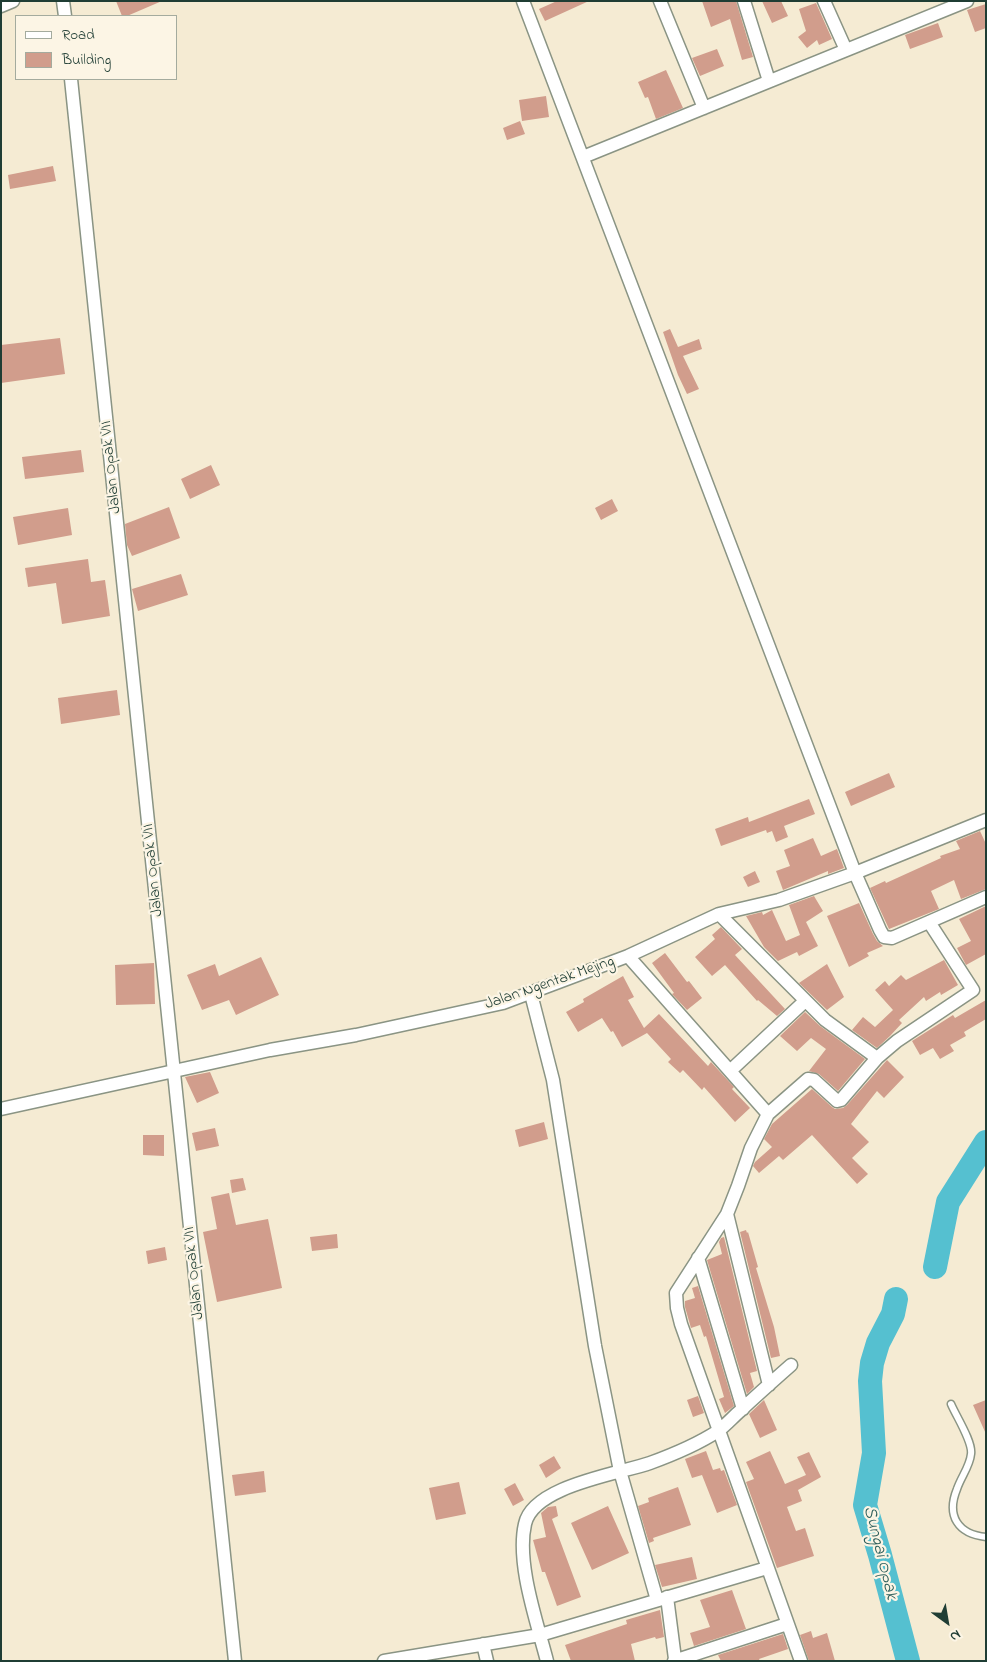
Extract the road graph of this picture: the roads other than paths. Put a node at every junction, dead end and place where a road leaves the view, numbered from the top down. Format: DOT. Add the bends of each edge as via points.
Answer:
graph roads {
  1 [pos="13,1"];
  2 [pos="63,1"];
  3 [pos="523,1"];
  4 [pos="660,1"];
  5 [pos="744,1"];
  6 [pos="824,1"];
  7 [pos="967,1"];
  8 [pos="1,6"];
  9 [pos="65,15"];
  10 [pos="846,50"];
  11 [pos="71,80"];
  12 [pos="769,81"];
  13 [pos="704,108"];
  14 [pos="583,157"];
  15 [pos="986,820"];
  16 [pos="855,873"];
  17 [pos="986,897"];
  18 [pos="720,914"];
  19 [pos="929,922"];
  20 [pos="628,956"];
  21 [pos="530,994"];
  22 [pos="805,1001"];
  23 [pos="877,1058"];
  24 [pos="175,1070"];
  25 [pos="730,1071"];
  26 [pos="1,1108"];
  27 [pos="768,1114"];
  28 [pos="727,1214"];
  29 [pos="698,1258"];
  30 [pos="791,1365"];
  31 [pos="769,1385"];
  32 [pos="951,1404"];
  33 [pos="742,1409"];
  34 [pos="718,1431"];
  35 [pos="620,1471"];
  36 [pos="986,1537"];
  37 [pos="768,1568"];
  38 [pos="662,1598"];
  39 [pos="788,1624"];
  40 [pos="540,1634"];
  41 [pos="483,1644"];
  42 [pos="675,1660"];
  43 [pos="235,1661"];
  44 [pos="384,1661"];
  45 [pos="487,1661"];
  46 [pos="547,1661"];
  47 [pos="801,1661"];
  1 -- 8 [label="street"];
  2 -- 9 [label="street"];
  3 -- 14 [label="street"];
  4 -- 13 [label="street"];
  5 -- 12 [label="street"];
  6 -- 10 [label="street"];
  7 -- 10 [label="street"];
  10 -- 12 [label="street"];
  11 -- 24 [label="street, Jalan Opak VII"];
  12 -- 13 [label="street"];
  13 -- 14 [label="street"];
  14 -- 16 [label="street"];
  15 -- 16 [label="street, Jalan Ngentak Mejing"];
  16 -- 18 [label="street, Jalan Ngentak Mejing" via="779,900"];
  16 -- 19 [label="street" via="884,937 892,938"];
  17 -- 19 [label="street"];
  18 -- 20 [label="street, Jalan Ngentak Mejing"];
  18 -- 22 [label="street"];
  19 -- 23 [label="street" via="973,990 897,1040"];
  20 -- 21 [label="street, Jalan Ngentak Mejing"];
  20 -- 25 [label="street"];
  21 -- 24 [label="street, Jalan Ngentak Mejing" via="446,1016"];
  21 -- 35 [label="street" via="553,1080 594,1346"];
  22 -- 23 [label="street"];
  22 -- 25 [label="street"];
  23 -- 27 [label="street" via="841,1100 837,1101 814,1080 808,1079"];
  24 -- 26 [label="street, Jalan Ngentak Mejing"];
  24 -- 43 [label="street, Jalan Opak VII"];
  25 -- 27 [label="street"];
  27 -- 28 [label="street"];
  28 -- 29 [label="street"];
  28 -- 31 [label="street"];
  29 -- 33 [label="street"];
  29 -- 34 [label="street" via="676,1293 677,1308"];
  30 -- 31 [label="street"];
  31 -- 33 [label="street"];
  32 -- 36 [label="lane" via="972,1452 956,1490 955,1517 959,1528 972,1536"];
  33 -- 34 [label="street"];
  34 -- 35 [label="street" via="649,1464"];
  34 -- 37 [label="street"];
  35 -- 38 [label="street"];
  35 -- 40 [label="street" via="550,1494 536,1505 525,1522 523,1550 530,1598"];
  37 -- 38 [label="street"];
  37 -- 39 [label="street"];
  38 -- 40 [label="street"];
  38 -- 42 [label="street"];
  39 -- 42 [label="street"];
  39 -- 47 [label="street"];
  40 -- 41 [label="street"];
  40 -- 46 [label="street"];
  41 -- 44 [label="street"];
  41 -- 45 [label="street"];
}
